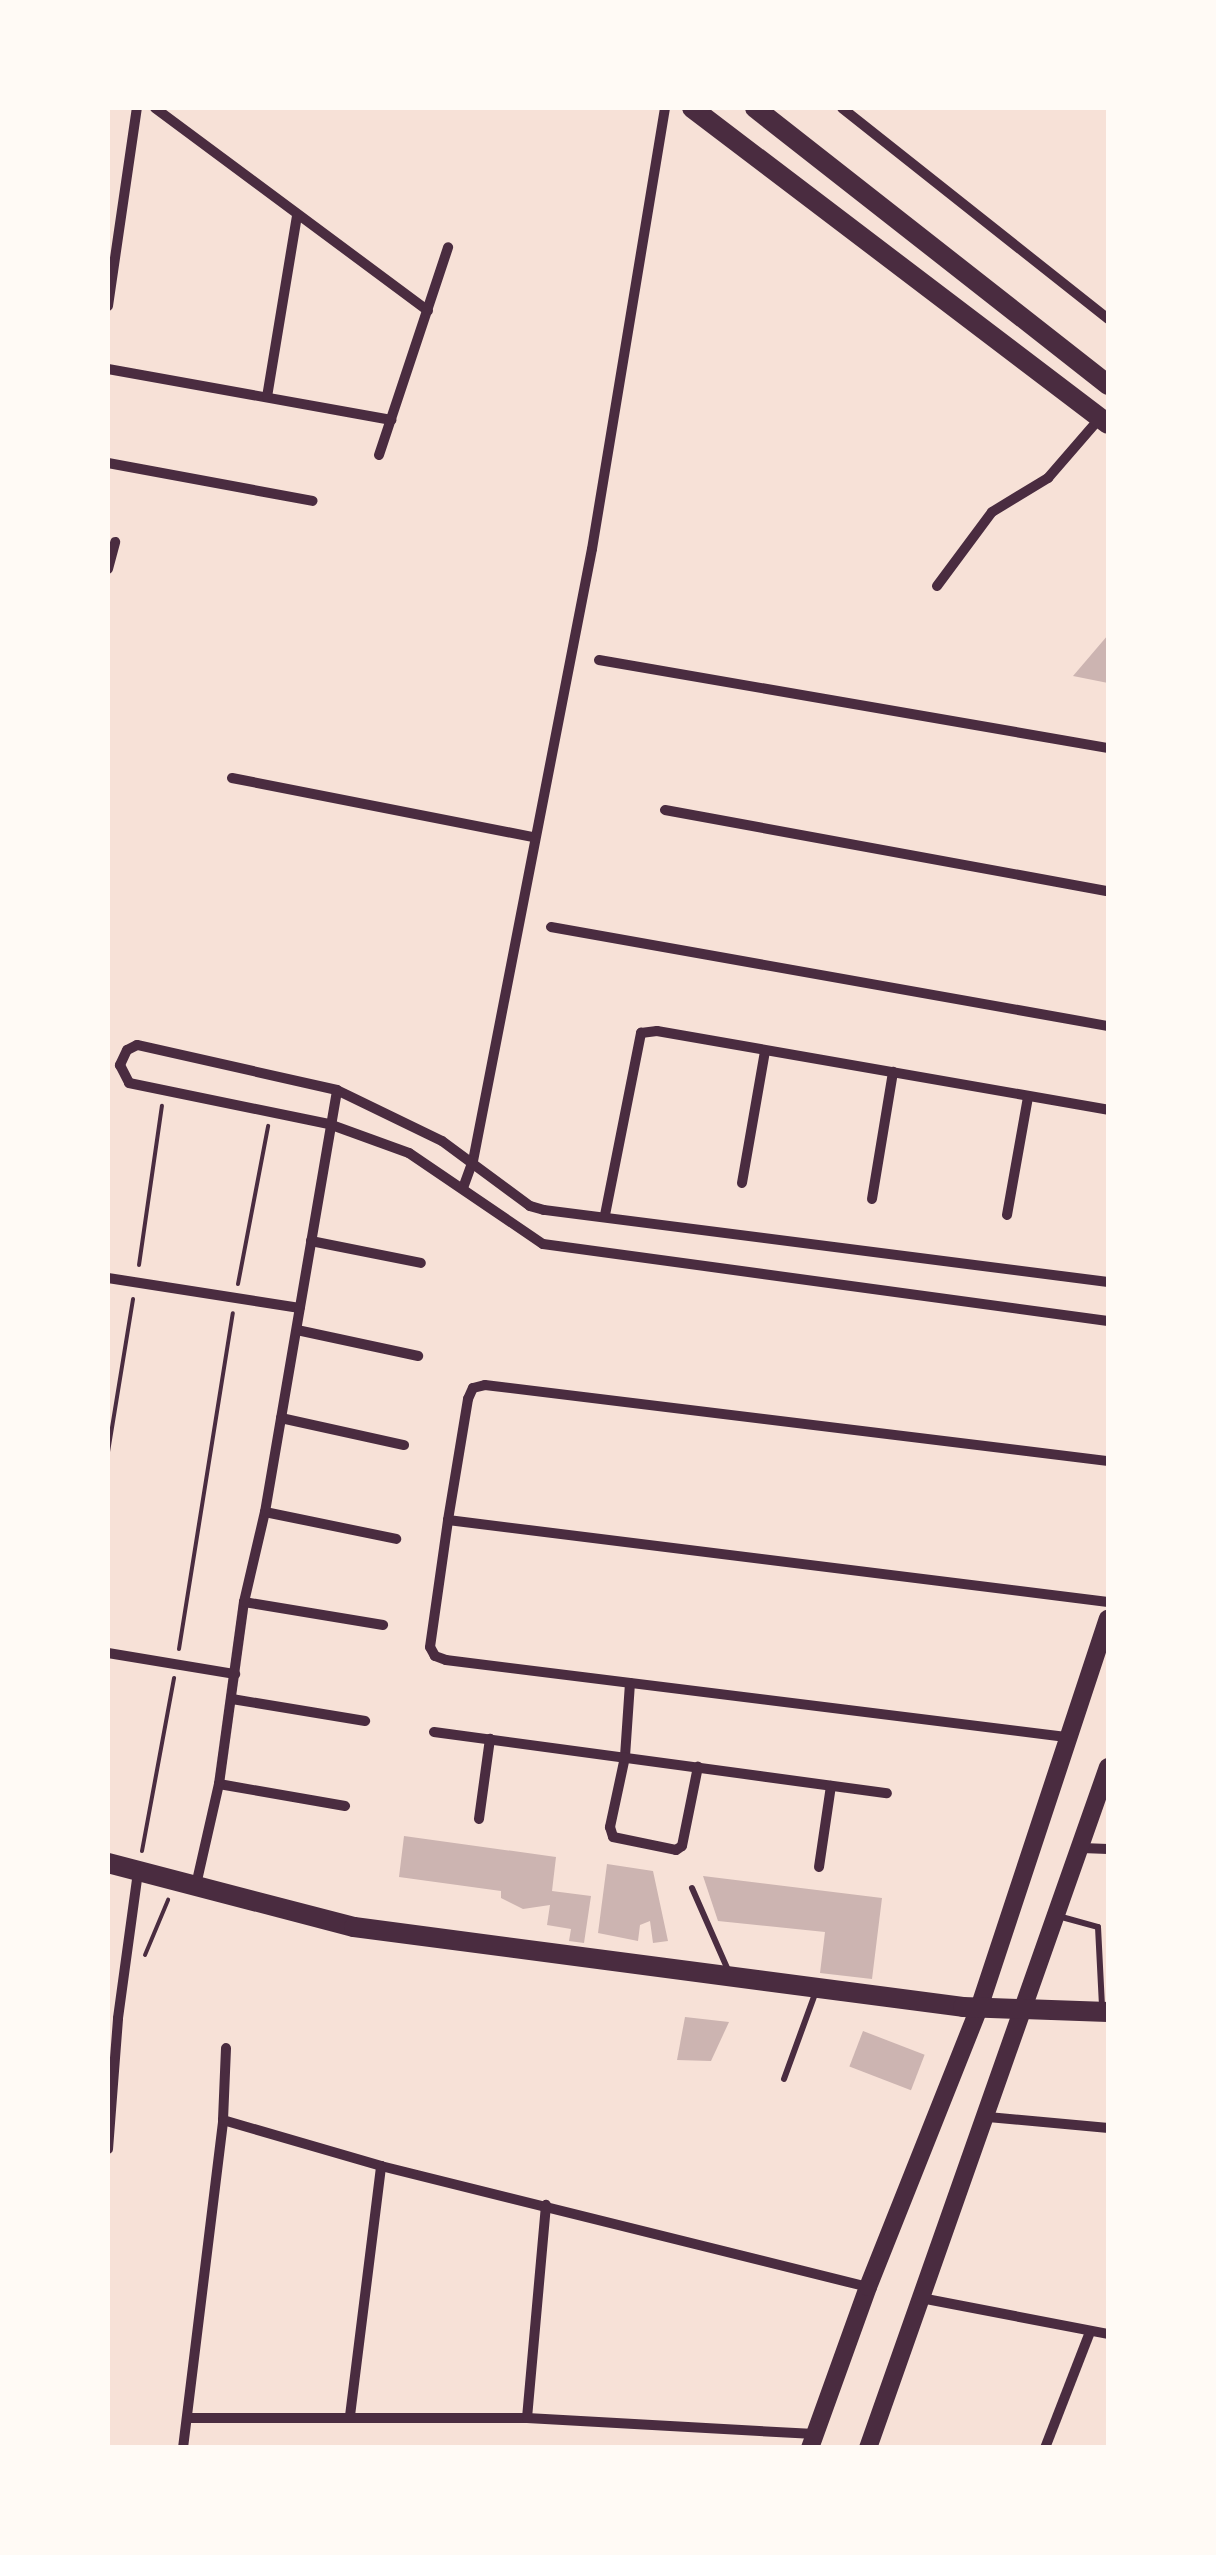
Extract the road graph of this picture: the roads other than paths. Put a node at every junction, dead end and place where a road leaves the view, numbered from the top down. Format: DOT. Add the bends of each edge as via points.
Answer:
graph roads {
  1 [pos="137,108"];
  2 [pos="155,108"];
  3 [pos="665,108"];
  4 [pos="692,108"];
  5 [pos="756,108"];
  6 [pos="842,108"];
  7 [pos="297,216"];
  8 [pos="113,240"];
  9 [pos="448,247"];
  10 [pos="108,306"];
  11 [pos="428,311"];
  12 [pos="1108,319"];
  13 [pos="108,369"];
  14 [pos="1108,385"];
  15 [pos="266,397"];
  16 [pos="391,420"];
  17 [pos="1104,421"];
  18 [pos="379,455"];
  19 [pos="108,463"];
  20 [pos="313,501"];
  21 [pos="114,542"];
  22 [pos="108,569"];
  23 [pos="937,586"];
  24 [pos="599,660"];
  25 [pos="1108,748"];
  26 [pos="232,778"];
  27 [pos="665,810"];
  28 [pos="532,836"];
  29 [pos="1108,891"];
  30 [pos="551,927"];
  31 [pos="1108,1026"];
  32 [pos="765,1052"];
  33 [pos="893,1072"];
  34 [pos="337,1090"];
  35 [pos="1028,1098"];
  36 [pos="1108,1110"];
  37 [pos="329,1124"];
  38 [pos="473,1162"];
  39 [pos="742,1183"];
  40 [pos="463,1188"];
  41 [pos="872,1199"];
  42 [pos="604,1214"];
  43 [pos="1007,1215"];
  44 [pos="311,1241"];
  45 [pos="421,1263"];
  46 [pos="108,1278"];
  47 [pos="1108,1282"];
  48 [pos="300,1308"];
  49 [pos="1108,1321"];
  50 [pos="296,1330"];
  51 [pos="418,1356"];
  52 [pos="281,1418"];
  53 [pos="404,1444"];
  54 [pos="1108,1461"];
  55 [pos="265,1512"];
  56 [pos="448,1520"];
  57 [pos="396,1539"];
  58 [pos="244,1602"];
  59 [pos="1108,1602"];
  60 [pos="1108,1619"];
  61 [pos="383,1625"];
  62 [pos="108,1653"];
  63 [pos="234,1674"];
  64 [pos="630,1683"];
  65 [pos="232,1699"];
  66 [pos="365,1721"];
  67 [pos="434,1732"];
  68 [pos="1066,1736"];
  69 [pos="490,1739"];
  70 [pos="624,1757"];
  71 [pos="698,1767"];
  72 [pos="1108,1768"];
  73 [pos="219,1784"];
  74 [pos="831,1786"];
  75 [pos="887,1793"];
  76 [pos="344,1806"];
  77 [pos="479,1818"];
  78 [pos="1082,1848"];
  79 [pos="1108,1849"];
  80 [pos="108,1864"];
  81 [pos="819,1867"];
  82 [pos="138,1872"];
  83 [pos="186,1884"];
  84 [pos="692,1888"];
  85 [pos="1058,1916"];
  86 [pos="730,1976"];
  87 [pos="817,1988"];
  88 [pos="979,2008"];
  89 [pos="1022,2011"];
  90 [pos="1106,2012"];
  91 [pos="113,2017"];
  92 [pos="226,2048"];
  93 [pos="784,2079"];
  94 [pos="988,2116"];
  95 [pos="223,2120"];
  96 [pos="1108,2128"];
  97 [pos="108,2150"];
  98 [pos="381,2166"];
  99 [pos="546,2205"];
  100 [pos="868,2287"];
  101 [pos="921,2298"];
  102 [pos="1090,2332"];
  103 [pos="1108,2334"];
  104 [pos="350,2416"];
  105 [pos="187,2418"];
  106 [pos="527,2418"];
  107 [pos="813,2441"];
  108 [pos="184,2448"];
  109 [pos="868,2448"];
  110 [pos="1045,2448"];
  1 -- 8 [label="street"];
  2 -- 7 [label="street"];
  3 -- 28 [label="street" via="592,549"];
  4 -- 17 [label="main road"];
  5 -- 14 [label="main road"];
  6 -- 12 [label="street"];
  7 -- 11 [label="street"];
  7 -- 15 [label="street"];
  8 -- 10 [label="street"];
  9 -- 11 [label="street"];
  11 -- 16 [label="street"];
  13 -- 15 [label="street"];
  15 -- 16 [label="street"];
  16 -- 18 [label="street"];
  17 -- 23 [label="street" via="1039,486 992,512"];
  19 -- 20 [label="street"];
  21 -- 22 [label="street"];
  24 -- 25 [label="street"];
  26 -- 28 [label="street"];
  27 -- 29 [label="street"];
  28 -- 38 [label="street"];
  30 -- 31 [label="street"];
  32 -- 33 [label="street"];
  32 -- 39 [label="street"];
  32 -- 42 [label="street" via="658,1031 641,1034"];
  33 -- 35 [label="street"];
  33 -- 41 [label="street"];
  34 -- 37 [label="street"];
  34 -- 37 [label="street" via="137,1045 120,1065 130,1083"];
  34 -- 38 [label="street"];
  35 -- 36 [label="street"];
  35 -- 43 [label="street"];
  37 -- 40 [label="street" via="409,1154"];
  37 -- 44 [label="street"];
  38 -- 40 [label="street"];
  38 -- 42 [label="street" via="530,1206"];
  40 -- 49 [label="street" via="543,1244"];
  42 -- 47 [label="street"];
  44 -- 45 [label="street"];
  44 -- 48 [label="street"];
  46 -- 48 [label="street"];
  48 -- 50 [label="street"];
  50 -- 51 [label="street"];
  50 -- 52 [label="street"];
  52 -- 53 [label="street"];
  52 -- 55 [label="street"];
  54 -- 56 [label="street" via="485,1385 473,1388"];
  55 -- 57 [label="street"];
  55 -- 58 [label="street"];
  56 -- 59 [label="street"];
  56 -- 64 [label="street" via="430,1646 435,1656"];
  58 -- 61 [label="street"];
  58 -- 63 [label="street"];
  60 -- 68 [label="street"];
  62 -- 63 [label="street"];
  63 -- 65 [label="street"];
  64 -- 68 [label="street"];
  64 -- 70 [label="street"];
  65 -- 66 [label="street"];
  65 -- 73 [label="street"];
  67 -- 69 [label="street"];
  68 -- 88 [label="street"];
  69 -- 70 [label="street"];
  69 -- 77 [label="street"];
  70 -- 71 [label="street"];
  70 -- 71 [label="street" via="613,1838 676,1850 686,1840"];
  71 -- 74 [label="street"];
  72 -- 78 [label="street"];
  73 -- 76 [label="street"];
  73 -- 83 [label="street"];
  74 -- 75 [label="street"];
  74 -- 81 [label="street"];
  78 -- 79 [label="street"];
  78 -- 85 [label="street"];
  80 -- 82 [label="main road"];
  82 -- 83 [label="main road"];
  82 -- 91 [label="street"];
  83 -- 86 [label="main road" via="354,1927"];
  84 -- 86 [label="lane"];
  85 -- 89 [label="street"];
  85 -- 90 [label="lane" via="1098,1927"];
  86 -- 87 [label="main road"];
  87 -- 88 [label="main road"];
  87 -- 93 [label="lane"];
  88 -- 89 [label="main road"];
  88 -- 100 [label="street"];
  89 -- 90 [label="main road"];
  89 -- 94 [label="street"];
  91 -- 97 [label="street"];
  92 -- 95 [label="street"];
  94 -- 96 [label="street"];
  94 -- 101 [label="street"];
  95 -- 98 [label="street"];
  95 -- 105 [label="street"];
  98 -- 99 [label="street"];
  98 -- 104 [label="street"];
  99 -- 100 [label="street"];
  99 -- 106 [label="street"];
  100 -- 107 [label="street"];
  101 -- 102 [label="street"];
  101 -- 109 [label="street"];
  102 -- 103 [label="street"];
  102 -- 110 [label="street"];
  104 -- 105 [label="street"];
  104 -- 106 [label="street"];
  105 -- 108 [label="street"];
  106 -- 107 [label="street"];
}
